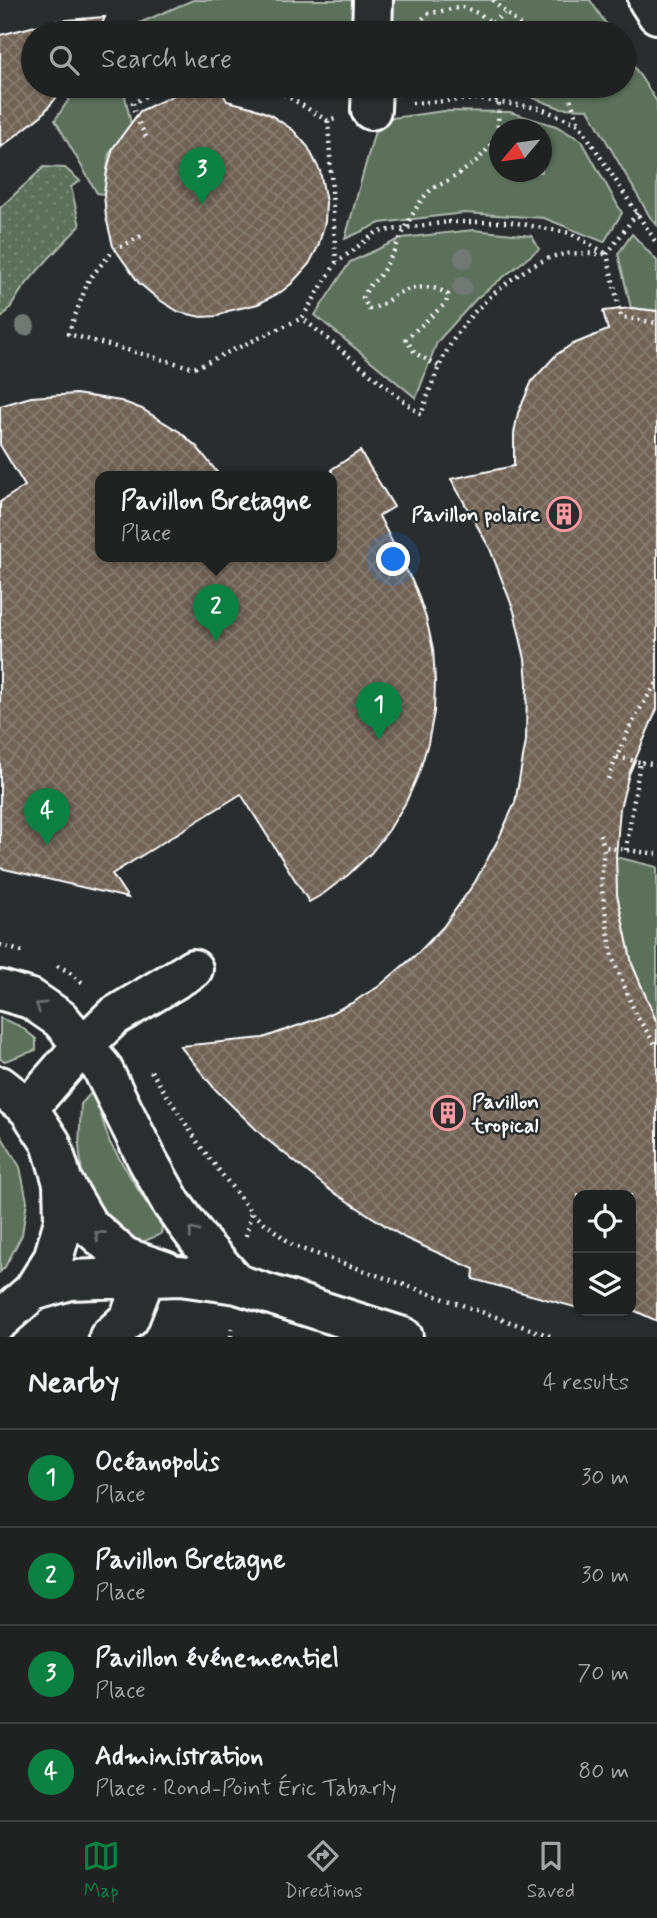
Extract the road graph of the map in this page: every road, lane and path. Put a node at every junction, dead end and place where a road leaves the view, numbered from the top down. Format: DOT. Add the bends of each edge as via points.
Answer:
graph roads {
  1 [pos="373,0"];
  2 [pos="493,0"];
  3 [pos="648,0"];
  4 [pos="505,13"];
  5 [pos="657,14"];
  6 [pos="372,21"];
  7 [pos="421,21"];
  8 [pos="489,21"];
  9 [pos="495,21"];
  10 [pos="516,21"];
  11 [pos="142,98"];
  12 [pos="290,98"];
  13 [pos="371,98"];
  14 [pos="495,98"];
  15 [pos="570,98"];
  16 [pos="499,102"];
  17 [pos="328,121"];
  18 [pos="579,124"];
  19 [pos="146,137"];
  20 [pos="638,213"];
  21 [pos="407,228"];
  22 [pos="141,236"];
  23 [pos="657,244"];
  24 [pos="607,254"];
  25 [pos="336,263"];
  26 [pos="302,318"];
  27 [pos="657,323"];
  28 [pos="438,366"];
  29 [pos="657,683"];
  30 [pos="617,757"];
  31 [pos="640,762"];
  32 [pos="657,765"];
  33 [pos="608,779"];
  34 [pos="600,834"];
  35 [pos="604,846"];
  36 [pos="626,850"];
  37 [pos="657,854"];
  38 [pos="0,945"];
  39 [pos="27,954"];
  40 [pos="53,964"];
  41 [pos="194,969"];
  42 [pos="0,990"];
  43 [pos="113,1017"];
  44 [pos="83,1046"];
  45 [pos="657,1047"];
  46 [pos="148,1066"];
  47 [pos="14,1097"];
  48 [pos="63,1183"];
  49 [pos="163,1277"];
  50 [pos="237,1284"];
  51 [pos="33,1291"];
  52 [pos="0,1321"];
  53 [pos="109,1337"];
  54 [pos="402,1337"];
  55 [pos="554,1337"];
  1 -- 6 [label="street"];
  2 -- 4 [label="path"];
  3 -- 5 [label="street"];
  4 -- 9 [label="path"];
  4 -- 10 [label="path"];
  7 -- 8 [label="path" via="427,14 462,7"];
  11 -- 19 [label="path" via="133,103"];
  12 -- 17 [label="path"];
  13 -- 16 [label="path"];
  13 -- 17 [label="path"];
  14 -- 16 [label="path"];
  15 -- 18 [label="path"];
  16 -- 18 [label="path" via="539,108"];
  16 -- 21 [label="path" via="496,133 486,152 432,188"];
  17 -- 25 [label="path"];
  18 -- 20 [label="path"];
  20 -- 23 [label="path"];
  20 -- 24 [label="path"];
  21 -- 24 [label="path" via="448,222 511,222 570,233"];
  21 -- 25 [label="path" via="377,232"];
  21 -- 28 [label="path" via="363,298 369,309 422,286 448,295 446,303 406,339 415,353"];
  22 -- 26 [label="path" via="113,251 89,279 68,334 194,368"];
  24 -- 27 [label="path" via="621,317"];
  24 -- 28 [label="path" via="557,255 520,272 484,301 457,332"];
  25 -- 26 [label="path"];
  26 -- 28 [label="path" via="421,415"];
  29 -- 30 [label="path"];
  30 -- 31 [label="path"];
  30 -- 33 [label="path"];
  31 -- 32 [label="path"];
  31 -- 36 [label="path"];
  34 -- 35 [label="path"];
  35 -- 36 [label="path"];
  35 -- 45 [label="path" via="600,884 612,956 636,1015"];
  36 -- 37 [label="path"];
  38 -- 39 [label="path"];
  40 -- 43 [label="path" via="95,992"];
  41 -- 43 [label="street"];
  44 -- 42 [label="street, one-way" via="60,1019 31,999"];
  43 -- 44 [label="street"];
  44 -- 47 [label="street"];
  50 -- 44 [label="street, one-way" via="172,1204 102,1068"];
  46 -- 55 [label="path" via="251,1212 294,1246"];
  47 -- 48 [label="street" via="51,1143"];
  49 -- 48 [label="street, one-way" via="124,1257 88,1225"];
  48 -- 51 [label="street" via="64,1221 53,1259"];
  49 -- 50 [label="street"];
  49 -- 51 [label="street" via="70,1280"];
  49 -- 53 [label="street"];
  50 -- 54 [label="street"];
  51 -- 52 [label="street"];
}
